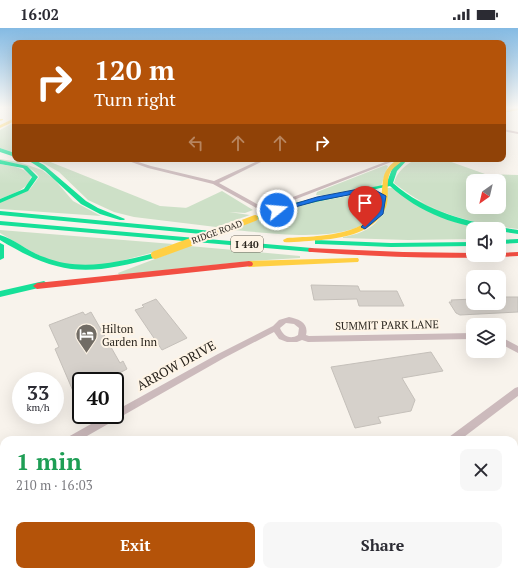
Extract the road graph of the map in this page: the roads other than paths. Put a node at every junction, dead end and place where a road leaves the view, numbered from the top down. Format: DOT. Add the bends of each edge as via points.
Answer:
graph roads {
  1 [pos="0,150"];
  2 [pos="12,154"];
  3 [pos="0,157"];
  4 [pos="12,158"];
  5 [pos="0,162"];
  6 [pos="27,162"];
  7 [pos="35,162"];
  8 [pos="134,162"];
  9 [pos="259,162"];
  10 [pos="390,162"];
  11 [pos="398,162"];
  12 [pos="402,162"];
  13 [pos="42,166"];
  14 [pos="215,183"];
  15 [pos="385,188"];
  16 [pos="313,196"];
  17 [pos="0,200"];
  18 [pos="267,211"];
  19 [pos="0,213"];
  20 [pos="466,222"];
  21 [pos="0,223"];
  22 [pos="166,229"];
  23 [pos="506,230"];
  24 [pos="518,232"];
  25 [pos="0,237"];
  26 [pos="287,240"];
  27 [pos="518,241"];
  28 [pos="506,242"];
  29 [pos="466,244"];
  30 [pos="0,245"];
  31 [pos="518,254"];
  32 [pos="155,255"];
  33 [pos="506,255"];
  34 [pos="446,256"];
  35 [pos="466,256"];
  36 [pos="0,258"];
  37 [pos="37,286"];
  38 [pos="0,294"];
  39 [pos="276,328"];
  40 [pos="301,336"];
  41 [pos="466,336"];
  42 [pos="506,343"];
  43 [pos="518,350"];
  44 [pos="518,391"];
  45 [pos="78,436"];
  46 [pos="457,436"];
  1 -- 2 [label="main road"];
  3 -- 4 [label="main road"];
  5 -- 17 [label="main road" via="24,167 33,172 35,177 26,189"];
  6 -- 13 [label="main road"];
  7 -- 13 [label="main road"];
  8 -- 14 [label="street"];
  9 -- 14 [label="street"];
  10 -- 16 [label="street, RIDGE ROAD"];
  11 -- 15 [label="main road" via="389,168"];
  12 -- 15 [label="main road" via="394,170"];
  13 -- 22 [label="main road" via="77,197 98,211"];
  14 -- 18 [label="street"];
  15 -- 16 [label="main road, RIDGE ROAD"];
  15 -- 20 [label="main road"];
  15 -- 26 [label="main road" via="379,214 365,227 333,236"];
  16 -- 18 [label="main road, RIDGE ROAD"];
  18 -- 32 [label="main road, RIDGE ROAD, bridge" via="255,218"];
  19 -- 22 [label="main road, I 440"];
  21 -- 34 [label="main road, I 440" via="348,253"];
  22 -- 26 [label="main road, I 440"];
  23 -- 24 [label="main road"];
  25 -- 32 [label="main road" via="44,262 74,269 110,267"];
  26 -- 29 [label="main road, I 440" via="361,244"];
  27 -- 28 [label="main road"];
  30 -- 36 [label="main road"];
  31 -- 33 [label="main road"];
  32 -- 37 [label="main road" via="107,272"];
  34 -- 35 [label="main road, I 440"];
  34 -- 37 [label="main road" via="248,264"];
  37 -- 38 [label="main road"];
  39 -- 40 [label="street" via="281,338 296,340"];
  39 -- 40 [label="street, ARROW DRIVE" via="279,323 294,320 303,327 304,332"];
  39 -- 45 [label="street, ARROW DRIVE"];
  40 -- 41 [label="street, SUMMIT PARK LANE" via="308,339"];
  42 -- 43 [label="street"];
  44 -- 46 [label="street"];
}
